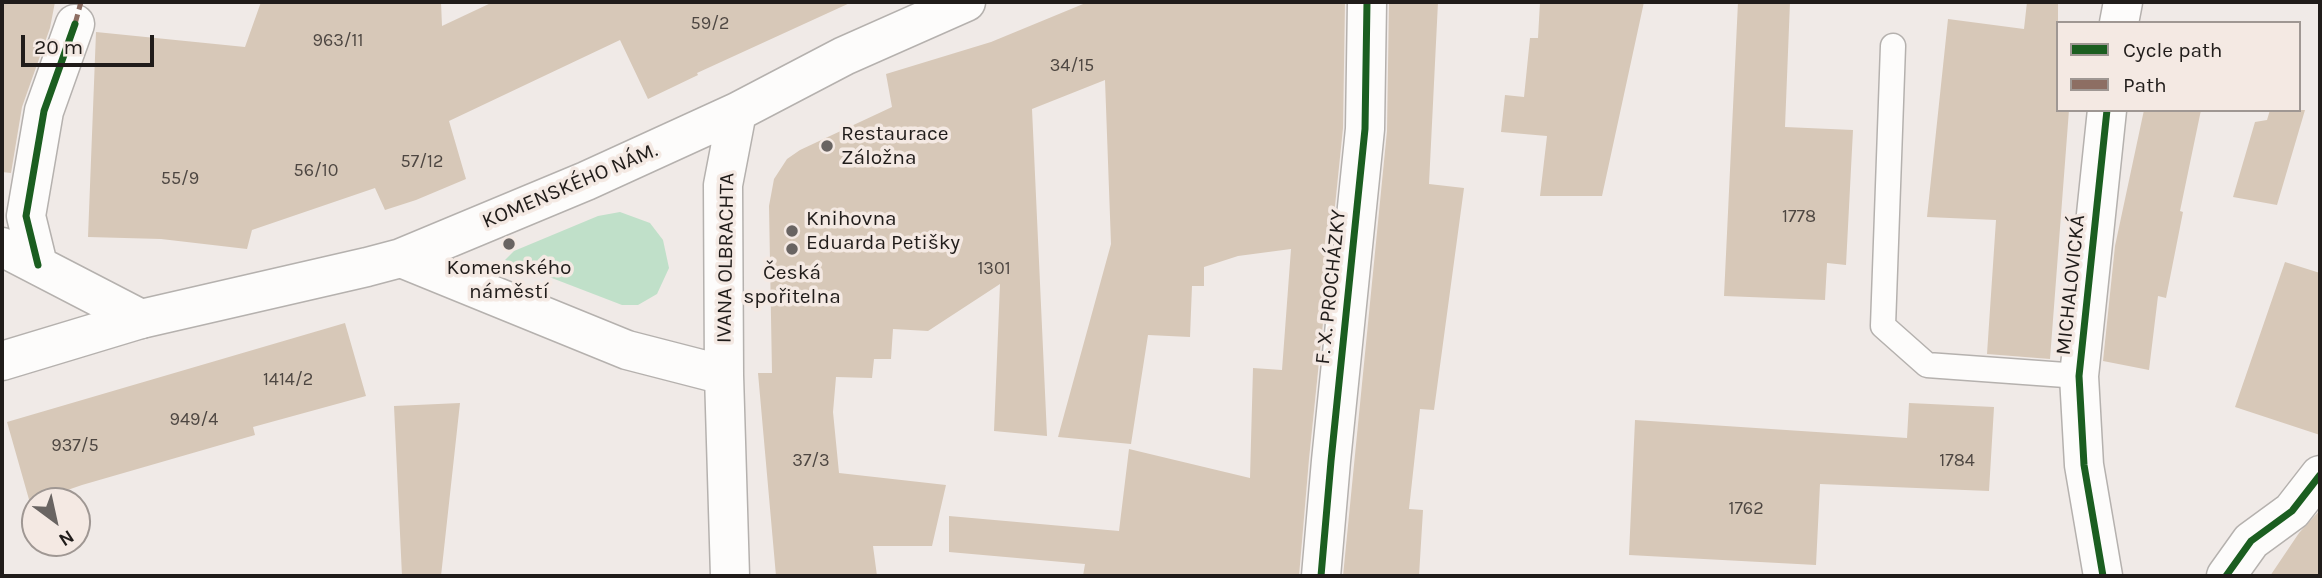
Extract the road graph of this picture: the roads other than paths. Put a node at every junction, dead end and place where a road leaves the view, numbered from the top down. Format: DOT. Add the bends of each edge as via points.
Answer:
graph roads {
  1 [pos="966,2"];
  2 [pos="1367,2"];
  3 [pos="2123,2"];
  4 [pos="2119,21"];
  5 [pos="75,24"];
  6 [pos="1893,46"];
  7 [pos="737,112"];
  8 [pos="2107,112"];
  9 [pos="2,247"];
  10 [pos="401,258"];
  11 [pos="38,265"];
  12 [pos="141,319"];
  13 [pos="2,361"];
  14 [pos="724,375"];
  15 [pos="2079,376"];
  16 [pos="2320,475"];
  17 [pos="730,576"];
  18 [pos="1321,576"];
  19 [pos="2103,576"];
  20 [pos="2226,576"];
  1 -- 7 [label="main road" via="844,56"];
  2 -- 18 [label="main road, F. X. PROCHÁZKY" via="1365,129"];
  3 -- 4 [label="main road"];
  5 -- 11 [label="main road" via="44,111 26,216"];
  6 -- 15 [label="lane" via="1883,326 1927,365"];
  7 -- 10 [label="main road, KOMENSKÉHO NÁM."];
  7 -- 14 [label="main road, IVANA OLBRACHTA" via="723,185"];
  8 -- 15 [label="main road, MICHALOVICKÁ"];
  9 -- 11 [label="main road"];
  10 -- 12 [label="main road, KOMENSKÉHO NÁM."];
  10 -- 14 [label="main road" via="627,350"];
  11 -- 12 [label="main road"];
  12 -- 13 [label="main road, KOMENSKÉHO NÁM."];
  14 -- 17 [label="main road, IVANA OLBRACHTA"];
  15 -- 19 [label="main road, MICHALOVICKÁ" via="2084,465"];
  16 -- 20 [label="main road" via="2292,512 2251,541"];
}
